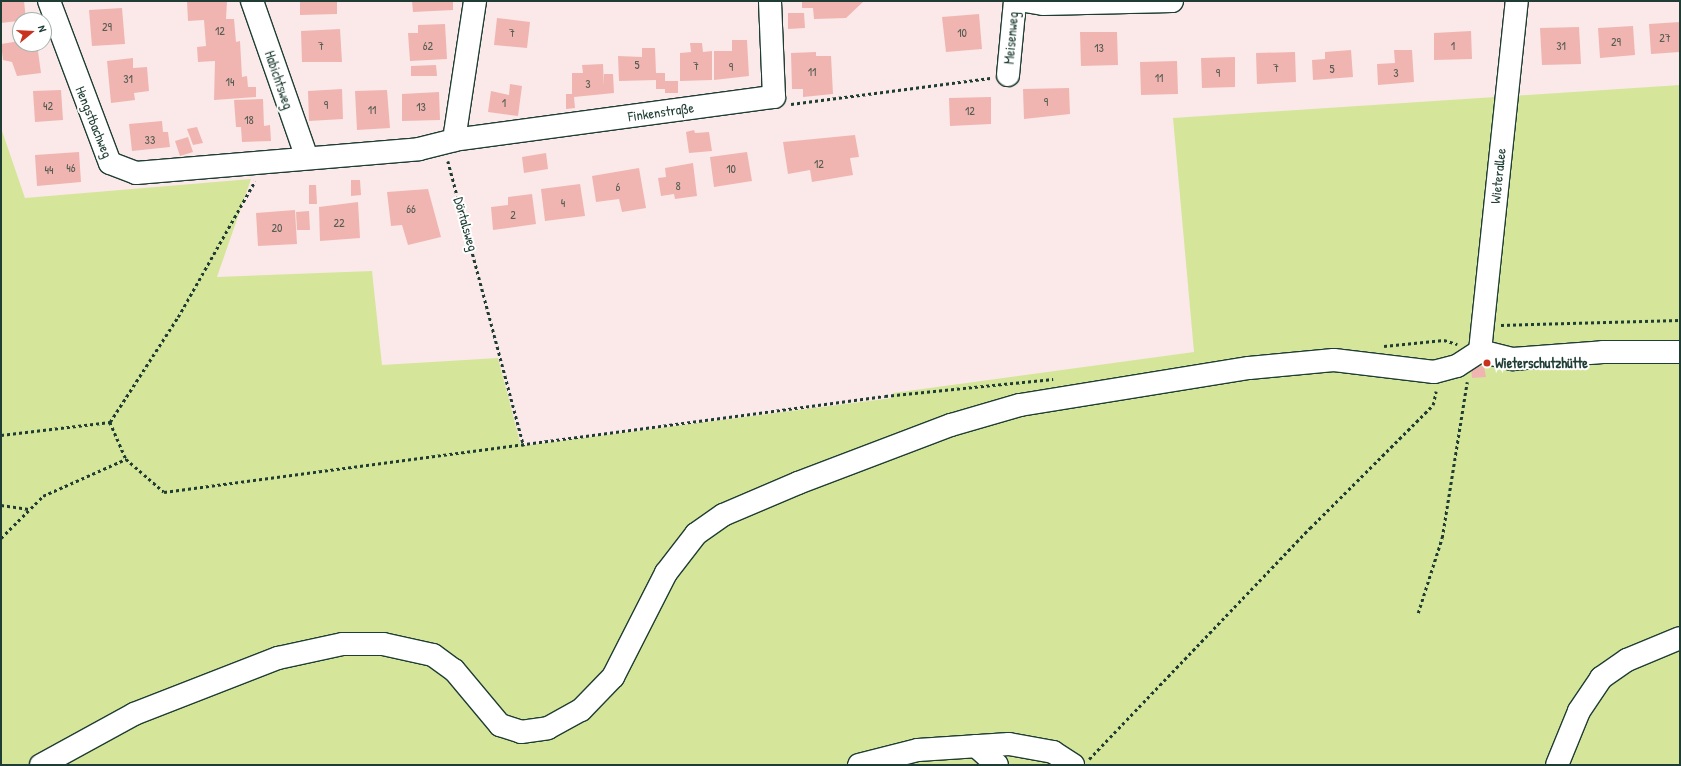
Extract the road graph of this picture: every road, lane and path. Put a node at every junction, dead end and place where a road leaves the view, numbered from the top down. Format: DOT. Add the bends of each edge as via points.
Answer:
graph roads {
  1 [pos="49,1"];
  2 [pos="252,1"];
  3 [pos="475,1"];
  4 [pos="770,1"];
  5 [pos="1014,1"];
  6 [pos="1025,1"];
  7 [pos="1172,1"];
  8 [pos="1517,1"];
  9 [pos="1008,75"];
  10 [pos="774,97"];
  11 [pos="454,140"];
  12 [pos="307,158"];
  13 [pos="265,163"];
  14 [pos="1680,320"];
  15 [pos="1483,325"];
  16 [pos="1381,346"];
  17 [pos="1680,352"];
  18 [pos="1472,356"];
  19 [pos="1441,371"];
  20 [pos="1058,378"];
  21 [pos="110,422"];
  22 [pos="1,435"];
  23 [pos="522,442"];
  24 [pos="524,446"];
  25 [pos="126,459"];
  26 [pos="1,506"];
  27 [pos="29,510"];
  28 [pos="1,538"];
  29 [pos="1418,613"];
  30 [pos="1680,638"];
  31 [pos="976,746"];
  32 [pos="41,765"];
  33 [pos="859,765"];
  34 [pos="997,765"];
  35 [pos="1072,765"];
  36 [pos="1557,765"];
  1 -- 13 [label="street, Hengstbachweg" via="110,163 136,173"];
  2 -- 12 [label="street, Habichtsweg"];
  3 -- 11 [label="street"];
  4 -- 10 [label="street"];
  5 -- 9 [label="street, Meisenweg"];
  6 -- 7 [label="street" via="1044,4"];
  8 -- 15 [label="street, Wieterallee"];
  9 -- 10 [label="path" via="777,106"];
  10 -- 11 [label="street, Finkenstraße"];
  11 -- 12 [label="street" via="419,149"];
  11 -- 23 [label="path, Dörtalsweg" via="446,156"];
  12 -- 13 [label="street"];
  13 -- 21 [label="path" via="178,317"];
  14 -- 15 [label="path"];
  15 -- 18 [label="street, Wieterallee"];
  16 -- 18 [label="path" via="1444,340"];
  17 -- 18 [label="street" via="1603,352 1513,359"];
  18 -- 19 [label="street"];
  18 -- 29 [label="path" via="1442,538"];
  19 -- 32 [label="street" via="1334,360 1249,368 1020,405 951,425 798,483 723,515 696,534 666,573 612,677 581,710 548,728 520,732 500,725 454,670 433,655 384,644 349,643 294,653 160,704"];
  19 -- 35 [label="path" via="1433,405 1305,533 1093,758"];
  20 -- 23 [label="path" via="885,396"];
  21 -- 22 [label="path"];
  21 -- 25 [label="path"];
  23 -- 24 [label="path, Dörtalsweg"];
  23 -- 25 [label="path" via="164,492"];
  25 -- 27 [label="path" via="43,496"];
  26 -- 27 [label="path"];
  27 -- 28 [label="path"];
  30 -- 36 [label="street" via="1627,660 1601,678 1578,711"];
  31 -- 33 [label="street" via="918,750"];
  31 -- 34 [label="street"];
  31 -- 35 [label="street" via="1025,745 1053,752"];
}
